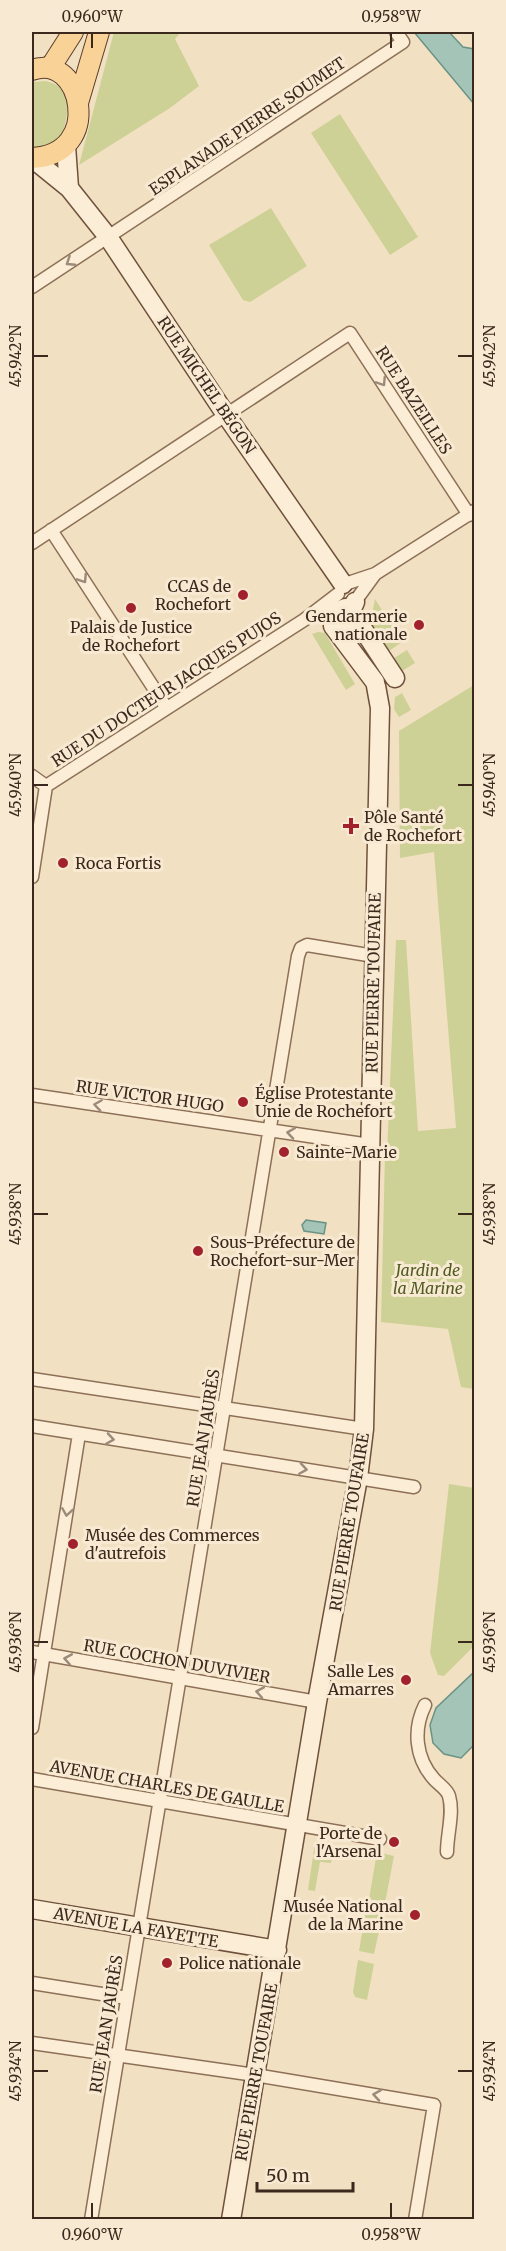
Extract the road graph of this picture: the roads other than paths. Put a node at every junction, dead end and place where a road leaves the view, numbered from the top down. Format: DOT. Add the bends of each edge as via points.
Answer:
graph roads {
  1 [pos="76,32"];
  2 [pos="99,32"];
  3 [pos="399,37"];
  4 [pos="41,69"];
  5 [pos="87,76"];
  6 [pos="78,103"];
  7 [pos="66,147"];
  8 [pos="32,158"];
  9 [pos="69,188"];
  10 [pos="108,237"];
  11 [pos="32,287"];
  12 [pos="226,416"];
  13 [pos="472,513"];
  14 [pos="51,530"];
  15 [pos="32,543"];
  16 [pos="344,604"];
  17 [pos="304,620"];
  18 [pos="385,683"];
  19 [pos="166,707"];
  20 [pos="32,776"];
  21 [pos="46,786"];
  22 [pos="32,877"];
  23 [pos="374,956"];
  24 [pos="32,1095"];
  25 [pos="270,1130"];
  26 [pos="370,1145"];
  27 [pos="32,1379"];
  28 [pos="224,1408"];
  29 [pos="32,1426"];
  30 [pos="364,1429"];
  31 [pos="79,1434"];
  32 [pos="217,1455"];
  33 [pos="358,1478"];
  34 [pos="414,1487"];
  35 [pos="37,1653"];
  36 [pos="180,1678"];
  37 [pos="317,1702"];
  38 [pos="425,1705"];
  39 [pos="32,1728"];
  40 [pos="32,1779"];
  41 [pos="159,1802"];
  42 [pos="297,1825"];
  43 [pos="380,1839"];
  44 [pos="447,1852"];
  45 [pos="32,1909"];
  46 [pos="139,1927"];
  47 [pos="277,1950"];
  48 [pos="32,1983"];
  49 [pos="127,1998"];
  50 [pos="32,2043"];
  51 [pos="118,2055"];
  52 [pos="255,2075"];
  53 [pos="91,2220"];
  54 [pos="231,2220"];
  55 [pos="415,2220"];
  1 -- 4 [label="main road"];
  1 -- 5 [label="street"];
  2 -- 5 [label="main road"];
  3 -- 10 [label="street, ESPLANADE PIERRE SOUMET"];
  4 -- 6 [label="main road" via="66,78"];
  5 -- 6 [label="main road"];
  6 -- 7 [label="main road" via="76,132"];
  7 -- 8 [label="main road"];
  7 -- 9 [label="main road"];
  8 -- 9 [label="main road, RUE MICHEL BÉGON"];
  9 -- 10 [label="main road, RUE MICHEL BÉGON"];
  10 -- 11 [label="street, ESPLANADE PIERRE SOUMET, one-way"];
  10 -- 12 [label="main road, RUE MICHEL BÉGON"];
  12 -- 13 [label="street, RUE BAZEILLES, one-way" via="350,333"];
  12 -- 14 [label="street"];
  12 -- 16 [label="main road, RUE MICHEL BÉGON"];
  13 -- 16 [label="street, RUE DU DOCTEUR JACQUES PUJOS" via="375,574"];
  14 -- 15 [label="street"];
  14 -- 19 [label="street, one-way"];
  16 -- 17 [label="street, RUE DU DOCTEUR JACQUES PUJOS"];
  16 -- 17 [label="street, RUE DU DOCTEUR JACQUES PUJOS" via="320,618"];
  16 -- 18 [label="main road, RUE MICHEL BÉGON"];
  17 -- 19 [label="street, RUE DU DOCTEUR JACQUES PUJOS"];
  18 -- 23 [label="main road, RUE PIERRE TOUFAIRE" via="380,708"];
  19 -- 21 [label="street, RUE DU DOCTEUR JACQUES PUJOS"];
  20 -- 21 [label="street"];
  21 -- 22 [label="street"];
  23 -- 25 [label="street, RUE JEAN JAURÈS" via="307,945 301,948"];
  23 -- 26 [label="main road, RUE PIERRE TOUFAIRE"];
  25 -- 24 [label="street, RUE VICTOR HUGO, one-way"];
  26 -- 25 [label="street, RUE VICTOR HUGO, one-way"];
  25 -- 28 [label="street, RUE JEAN JAURÈS"];
  26 -- 30 [label="main road, RUE PIERRE TOUFAIRE"];
  27 -- 28 [label="street"];
  28 -- 30 [label="street"];
  28 -- 32 [label="street, RUE JEAN JAURÈS"];
  29 -- 31 [label="street"];
  30 -- 33 [label="main road, RUE PIERRE TOUFAIRE"];
  31 -- 32 [label="street, one-way"];
  31 -- 35 [label="street, one-way"];
  32 -- 33 [label="street, one-way"];
  32 -- 36 [label="street, RUE JEAN JAURÈS"];
  33 -- 34 [label="street"];
  33 -- 37 [label="main road, RUE PIERRE TOUFAIRE"];
  36 -- 35 [label="street, RUE COCHON DUVIVIER, one-way"];
  35 -- 39 [label="street"];
  37 -- 36 [label="street, RUE COCHON DUVIVIER, one-way"];
  36 -- 41 [label="street, RUE JEAN JAURÈS"];
  37 -- 42 [label="main road, RUE PIERRE TOUFAIRE"];
  38 -- 44 [label="street" via="418,1722 418,1745 426,1770 449,1794"];
  40 -- 41 [label="street, AVENUE CHARLES DE GAULLE"];
  41 -- 42 [label="street, AVENUE CHARLES DE GAULLE"];
  41 -- 46 [label="street, RUE JEAN JAURÈS"];
  42 -- 43 [label="street, AVENUE CHARLES DE GAULLE"];
  42 -- 47 [label="main road, RUE PIERRE TOUFAIRE"];
  45 -- 46 [label="main road, AVENUE LA FAYETTE"];
  46 -- 47 [label="main road, AVENUE LA FAYETTE"];
  46 -- 49 [label="street, RUE JEAN JAURÈS"];
  47 -- 52 [label="main road, RUE PIERRE TOUFAIRE"];
  48 -- 49 [label="street"];
  49 -- 51 [label="street, RUE JEAN JAURÈS"];
  50 -- 51 [label="street"];
  51 -- 52 [label="street"];
  51 -- 53 [label="street, RUE JEAN JAURÈS"];
  52 -- 54 [label="main road, RUE PIERRE TOUFAIRE"];
  55 -- 52 [label="street, one-way" via="434,2105"];
}
